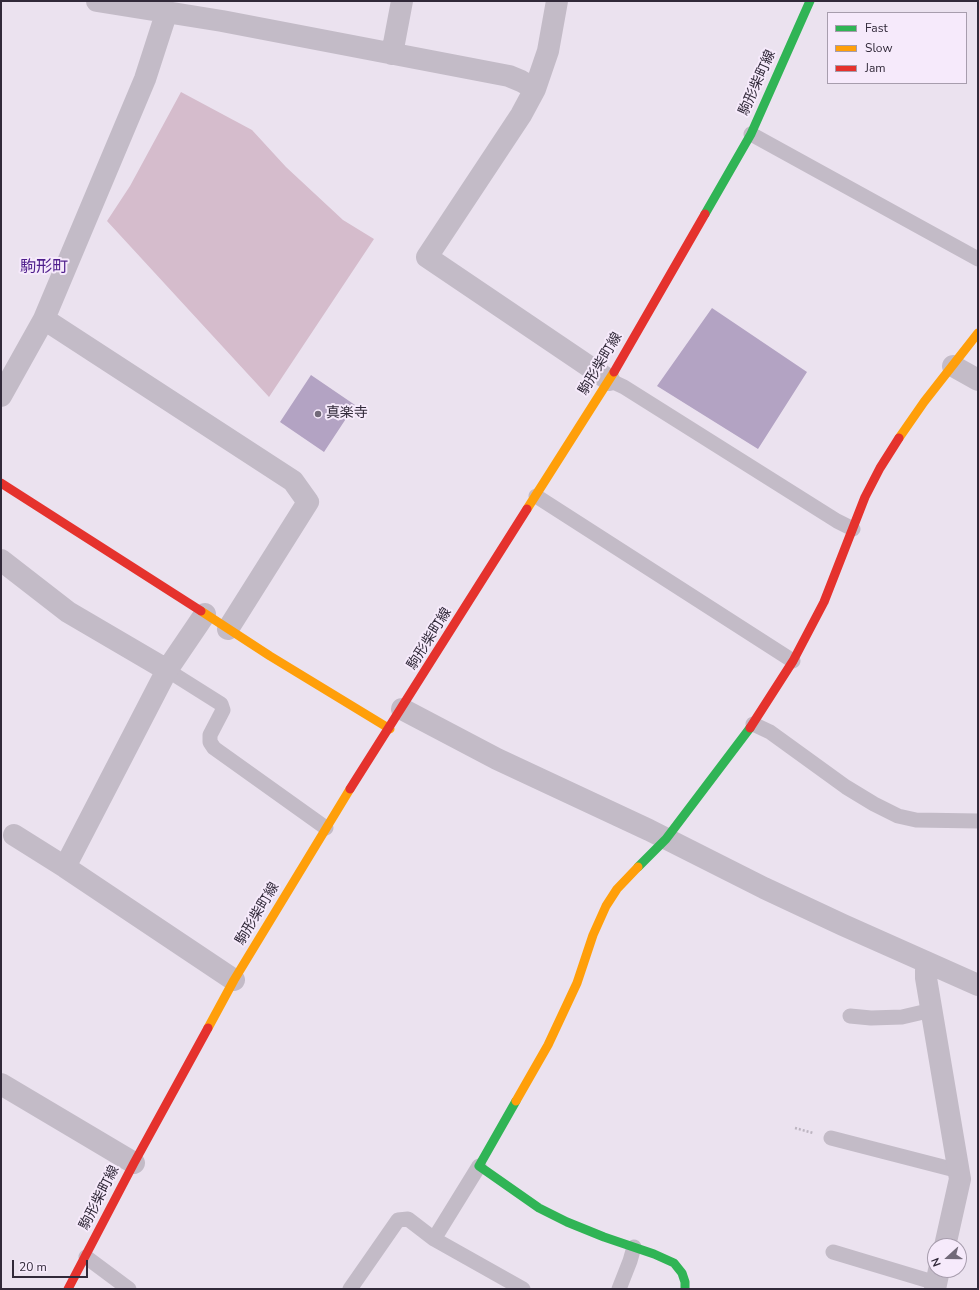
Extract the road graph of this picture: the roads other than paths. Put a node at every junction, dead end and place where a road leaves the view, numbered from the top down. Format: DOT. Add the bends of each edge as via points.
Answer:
graph roads {
  1 [pos="97,1"];
  2 [pos="402,1"];
  3 [pos="557,1"];
  4 [pos="810,1"];
  5 [pos="167,11"];
  6 [pos="392,54"];
  7 [pos="536,90"];
  8 [pos="751,134"];
  9 [pos="978,259"];
  10 [pos="44,319"];
  11 [pos="978,333"];
  12 [pos="953,366"];
  13 [pos="609,380"];
  14 [pos="978,380"];
  15 [pos="1,396"];
  16 [pos="1,483"];
  17 [pos="536,496"];
  18 [pos="853,529"];
  19 [pos="1,560"];
  20 [pos="205,614"];
  21 [pos="228,629"];
  22 [pos="793,661"];
  23 [pos="167,670"];
  24 [pos="402,709"];
  25 [pos="753,724"];
  26 [pos="390,729"];
  27 [pos="978,821"];
  28 [pos="326,828"];
  29 [pos="14,835"];
  30 [pos="666,839"];
  31 [pos="65,867"];
  32 [pos="926,962"];
  33 [pos="234,980"];
  34 [pos="978,984"];
  35 [pos="932,1010"];
  36 [pos="850,1016"];
  37 [pos="1,1084"];
  38 [pos="831,1138"];
  39 [pos="134,1163"];
  40 [pos="479,1166"];
  41 [pos="959,1170"];
  42 [pos="947,1238"];
  43 [pos="434,1240"];
  44 [pos="634,1247"];
  45 [pos="833,1252"];
  46 [pos="86,1257"];
  47 [pos="937,1281"];
  48 [pos="68,1289"];
  49 [pos="129,1289"];
  50 [pos="350,1289"];
  51 [pos="523,1289"];
  52 [pos="619,1289"];
  53 [pos="685,1289"];
  1 -- 5 [label="street"];
  2 -- 6 [label="street"];
  3 -- 7 [label="street" via="548,51"];
  4 -- 8 [label="street, 駒形柴町線"];
  5 -- 6 [label="street"];
  5 -- 10 [label="street" via="145,79"];
  6 -- 7 [label="street" via="509,76"];
  7 -- 13 [label="street" via="426,257"];
  8 -- 9 [label="lane"];
  8 -- 13 [label="street, 駒形柴町線"];
  10 -- 15 [label="street"];
  10 -- 21 [label="street" via="293,480 308,502"];
  11 -- 12 [label="street"];
  12 -- 14 [label="street"];
  12 -- 18 [label="street" via="920,408 880,468"];
  13 -- 17 [label="street, 駒形柴町線"];
  13 -- 18 [label="lane" via="624,386"];
  16 -- 20 [label="street"];
  17 -- 22 [label="lane"];
  17 -- 24 [label="street, 駒形柴町線"];
  18 -- 22 [label="street" via="824,602"];
  19 -- 23 [label="street" via="68,612"];
  20 -- 21 [label="street"];
  20 -- 23 [label="street"];
  21 -- 26 [label="street"];
  22 -- 25 [label="street"];
  23 -- 28 [label="lane" via="221,704 223,710 210,735 210,742 214,748"];
  23 -- 31 [label="street"];
  24 -- 26 [label="street, 駒形柴町線"];
  24 -- 30 [label="street" via="497,759"];
  25 -- 27 [label="lane" via="770,732 846,787 898,816 916,820"];
  25 -- 30 [label="street"];
  26 -- 28 [label="street, 駒形柴町線"];
  28 -- 33 [label="street, 駒形柴町線"];
  29 -- 31 [label="street"];
  30 -- 32 [label="street" via="771,891"];
  30 -- 40 [label="street" via="617,889 606,906 577,983 548,1045"];
  31 -- 33 [label="street"];
  32 -- 34 [label="street"];
  32 -- 35 [label="street"];
  33 -- 39 [label="street, 駒形柴町線"];
  35 -- 36 [label="lane" via="902,1017"];
  35 -- 41 [label="street"];
  37 -- 39 [label="street"];
  38 -- 41 [label="lane"];
  39 -- 46 [label="street, 駒形柴町線"];
  40 -- 43 [label="lane"];
  40 -- 44 [label="street" via="539,1208 567,1222"];
  41 -- 42 [label="street" via="960,1179"];
  43 -- 50 [label="lane" via="408,1218 398,1220"];
  43 -- 51 [label="lane"];
  44 -- 52 [label="lane"];
  44 -- 53 [label="street" via="674,1264 682,1273"];
  45 -- 47 [label="lane"];
  46 -- 48 [label="street, 駒形柴町線"];
  46 -- 49 [label="lane"];
}
